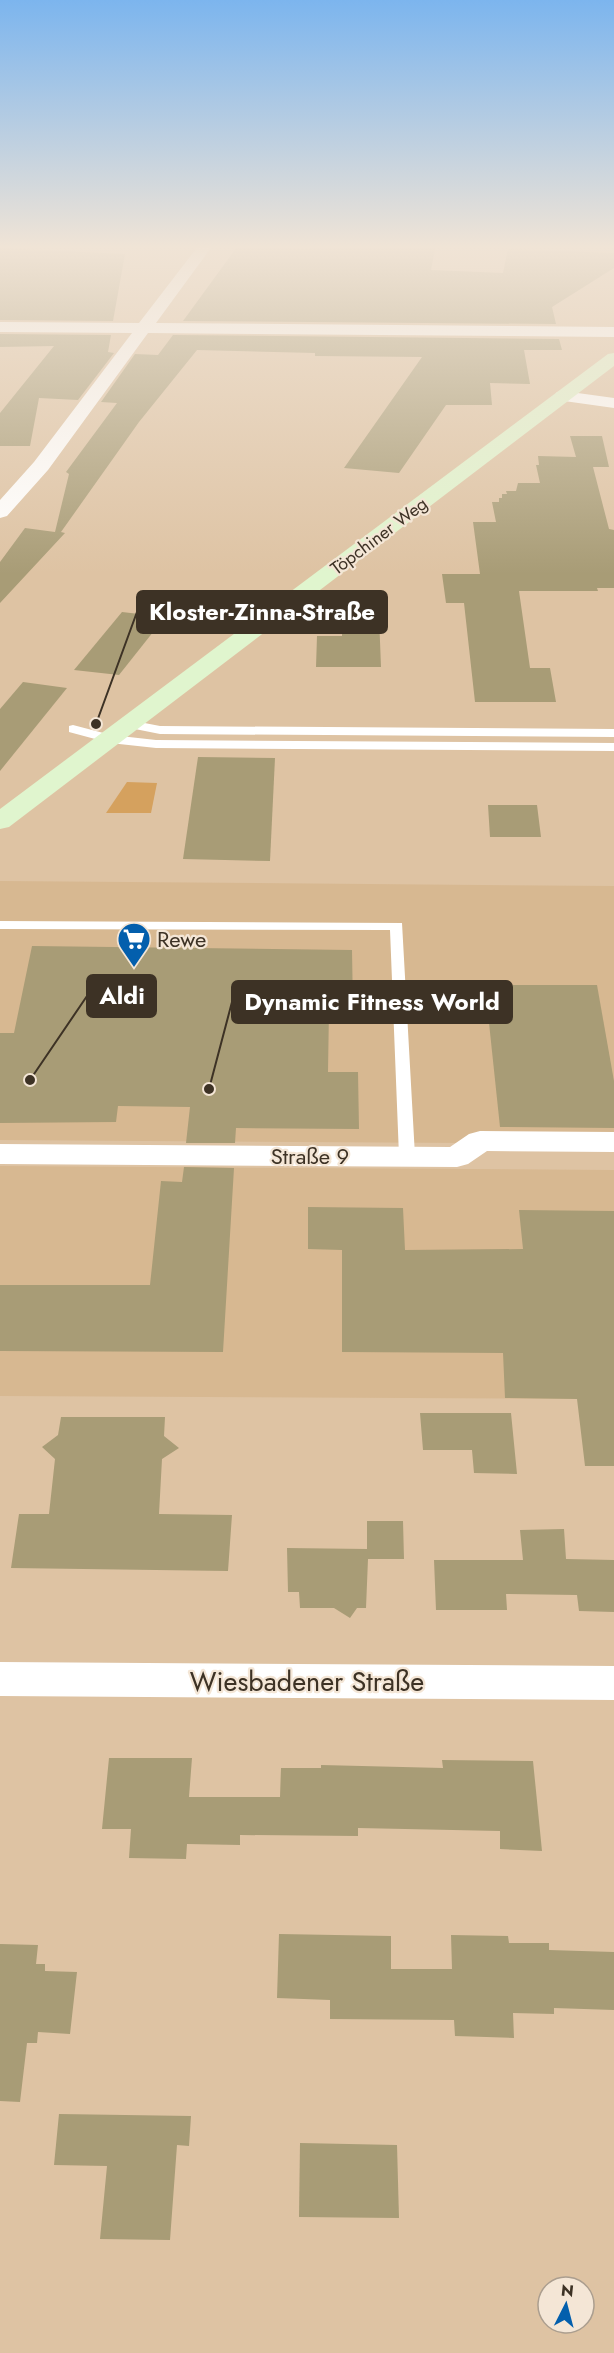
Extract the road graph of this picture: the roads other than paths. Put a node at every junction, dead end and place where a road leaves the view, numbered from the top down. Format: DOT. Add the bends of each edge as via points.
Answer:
graph roads {
  1 [pos="125,355"];
  2 [pos="614,358"];
  3 [pos="563,396"];
  4 [pos="614,403"];
  5 [pos="0,512"];
  6 [pos="73,729"];
  7 [pos="119,731"];
  8 [pos="614,733"];
  9 [pos="614,747"];
  10 [pos="0,821"];
  11 [pos="0,924"];
  12 [pos="614,1142"];
  13 [pos="0,1154"];
  14 [pos="407,1156"];
  15 [pos="0,1679"];
  16 [pos="614,1683"];
  1 -- 5 [label="street" via="41,466"];
  2 -- 3 [label="street, Töpchiner Weg"];
  3 -- 4 [label="street"];
  3 -- 7 [label="street, Töpchiner Weg"];
  6 -- 7 [label="lane"];
  7 -- 8 [label="lane"];
  7 -- 9 [label="lane" via="156,744"];
  7 -- 10 [label="street, Töpchiner Weg"];
  11 -- 14 [label="lane" via="397,926"];
  12 -- 14 [label="street, Straße 9" via="480,1141 458,1157"];
  13 -- 14 [label="street, Straße 9"];
  15 -- 16 [label="street, Wiesbadener Straße"];
}
